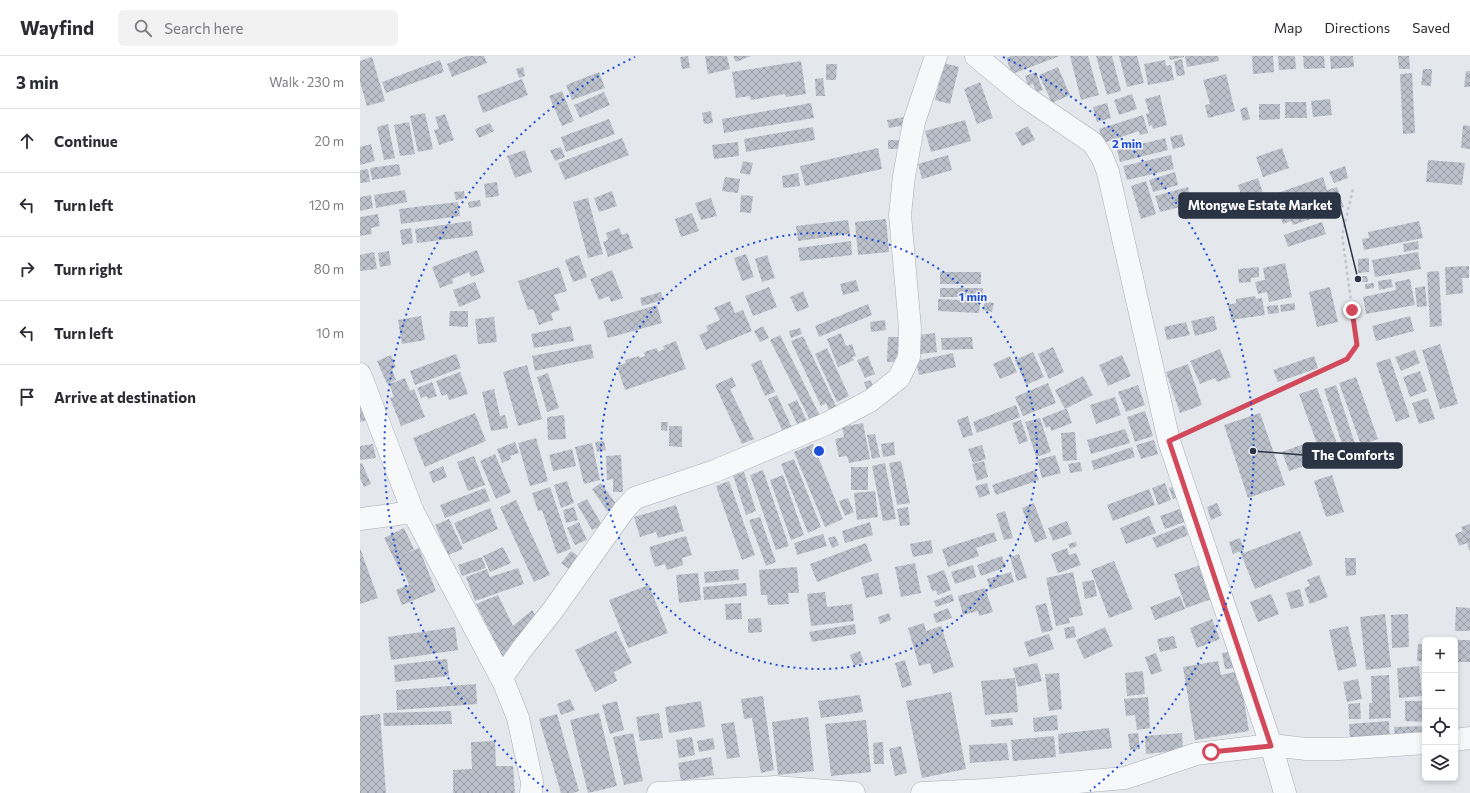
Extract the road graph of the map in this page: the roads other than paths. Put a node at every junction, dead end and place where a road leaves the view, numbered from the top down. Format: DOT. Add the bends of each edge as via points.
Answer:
graph roads {
  1 [pos="936,56"];
  2 [pos="976,56"];
  3 [pos="360,374"];
  4 [pos="413,512"];
  5 [pos="360,519"];
  6 [pos="505,673"];
  7 [pos="1470,738"];
  8 [pos="1458,740"];
  9 [pos="1422,743"];
  10 [pos="1271,746"];
  11 [pos="531,793"];
  12 [pos="658,793"];
  13 [pos="854,793"];
  14 [pos="922,793"];
  15 [pos="1285,793"];
  1 -- 6 [label="street" via="914,122 904,176 900,215 910,328 909,357 900,378 870,401 826,424 715,471 635,498"];
  2 -- 10 [label="street" via="1024,96 1093,143 1102,157 1108,172 1169,441"];
  3 -- 4 [label="street"];
  4 -- 5 [label="street"];
  4 -- 11 [label="street" via="504,683 518,718 532,782"];
  7 -- 8 [label="street"];
  9 -- 10 [label="street" via="1339,749"];
  10 -- 14 [label="street" via="1196,754 1125,778"];
  10 -- 15 [label="street"];
  12 -- 13 [label="street" via="775,787"];
}
